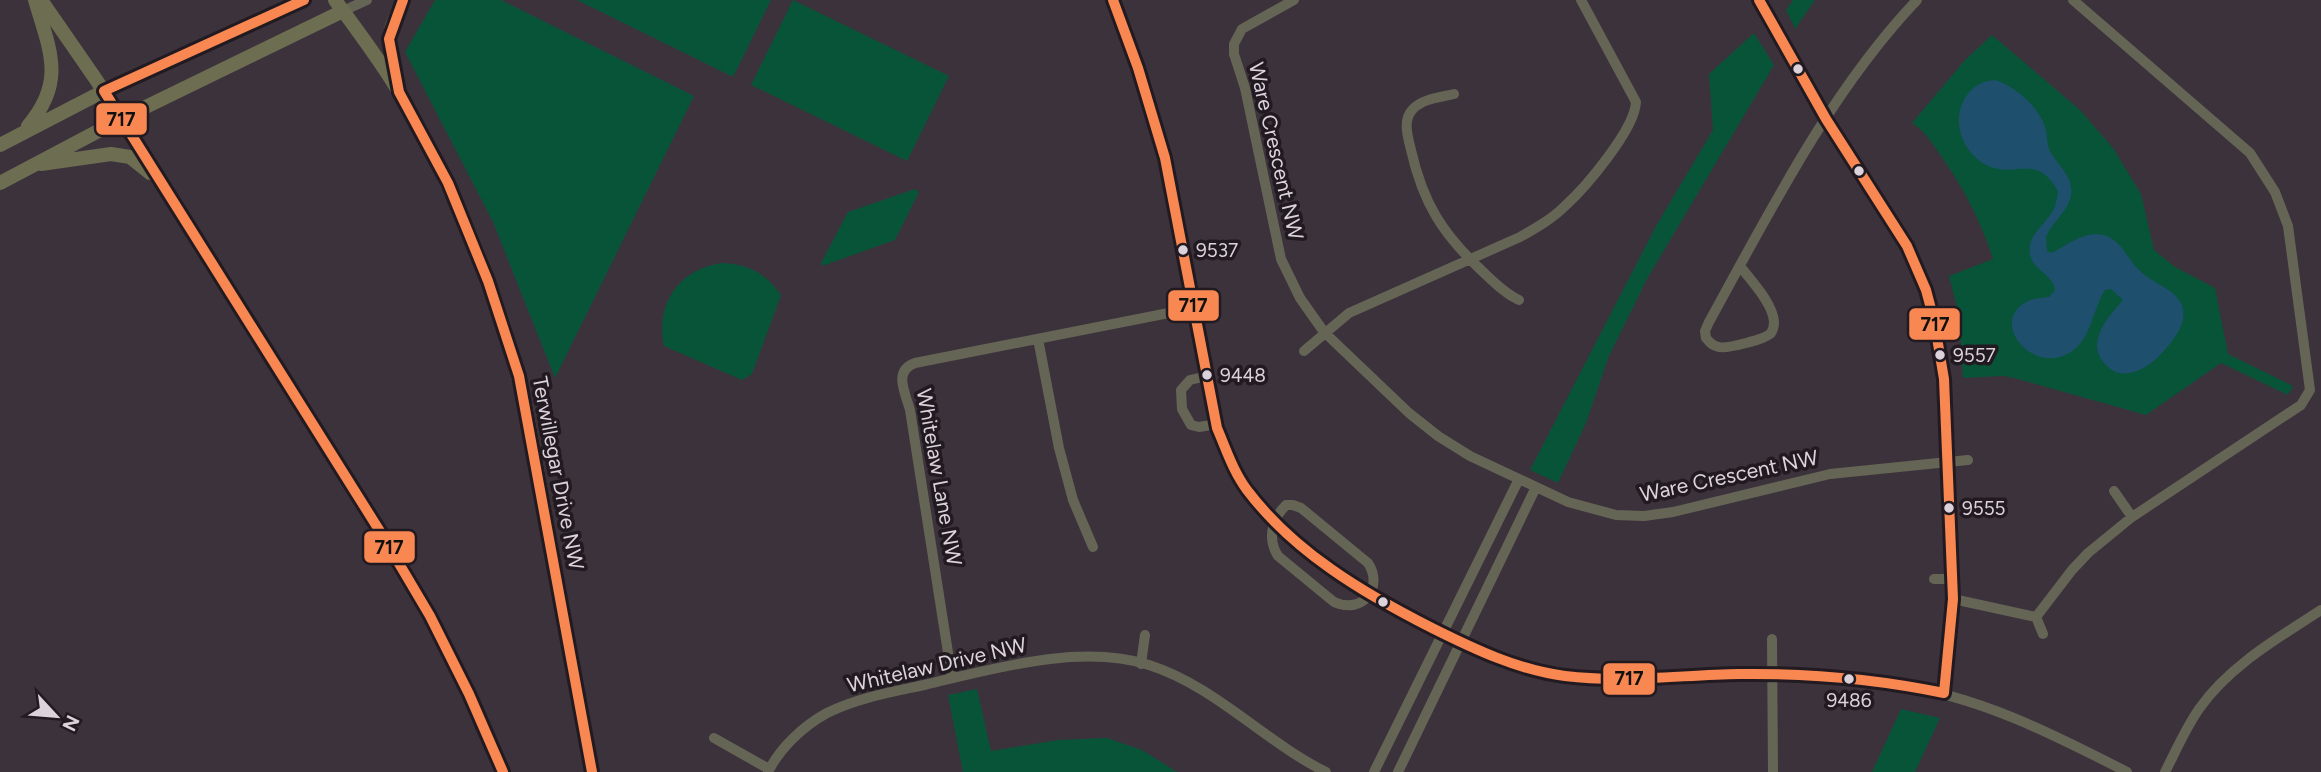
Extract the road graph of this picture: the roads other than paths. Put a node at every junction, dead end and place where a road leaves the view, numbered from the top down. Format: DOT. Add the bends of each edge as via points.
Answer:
graph roads {
  1 [pos="38,0"];
  2 [pos="304,0"];
  3 [pos="368,0"];
  4 [pos="403,0"];
  5 [pos="1113,0"];
  6 [pos="1294,0"];
  7 [pos="1581,0"];
  8 [pos="1759,0"];
  9 [pos="1917,0"];
  10 [pos="2073,0"];
  11 [pos="339,6"];
  12 [pos="104,91"];
  13 [pos="399,92"];
  14 [pos="1454,94"];
  15 [pos="121,119"];
  16 [pos="1826,119"];
  17 [pos="24,131"];
  18 [pos="0,145"];
  19 [pos="32,165"];
  20 [pos="160,181"];
  21 [pos="0,183"];
  22 [pos="1469,260"];
  23 [pos="1740,266"];
  24 [pos="1519,300"];
  25 [pos="1194,308"];
  26 [pos="1324,332"];
  27 [pos="1038,339"];
  28 [pos="1304,351"];
  29 [pos="1207,376"];
  30 [pos="1217,424"];
  31 [pos="1968,460"];
  32 [pos="1948,462"];
  33 [pos="1519,479"];
  34 [pos="1536,487"];
  35 [pos="2114,491"];
  36 [pos="2132,517"];
  37 [pos="1275,521"];
  38 [pos="1093,547"];
  39 [pos="1934,579"];
  40 [pos="1952,579"];
  41 [pos="1369,595"];
  42 [pos="1953,598"];
  43 [pos="2321,610"];
  44 [pos="2036,617"];
  45 [pos="1443,634"];
  46 [pos="2043,634"];
  47 [pos="1145,635"];
  48 [pos="1772,639"];
  49 [pos="1460,643"];
  50 [pos="1141,664"];
  51 [pos="1772,674"];
  52 [pos="953,678"];
  53 [pos="1944,693"];
  54 [pos="714,738"];
  55 [pos="768,771"];
  56 [pos="503,772"];
  57 [pos="592,772"];
  58 [pos="1326,772"];
  59 [pos="1374,772"];
  60 [pos="1398,772"];
  61 [pos="1773,772"];
  62 [pos="2127,772"];
  63 [pos="2165,772"];
  1 -- 12 [label="main road"];
  1 -- 17 [label="main road" via="52,83 42,110"];
  2 -- 12 [label="main road"];
  3 -- 11 [label="street"];
  4 -- 13 [label="main road" via="389,39"];
  5 -- 25 [label="street" via="1165,158"];
  6 -- 26 [label="street, Ware Crescent NW" via="1242,29 1234,54 1281,259"];
  7 -- 22 [label="street" via="1633,95 1635,111 1601,165 1567,205 1520,237"];
  8 -- 16 [label="street"];
  9 -- 16 [label="street" via="1879,43"];
  10 -- 36 [label="street" via="2234,137 2269,179 2288,226 2309,378 2310,390 2301,405"];
  11 -- 13 [label="main road, Terwillegar Drive NW"];
  11 -- 15 [label="main road"];
  12 -- 15 [label="main road"];
  12 -- 17 [label="main road"];
  13 -- 57 [label="main road, Terwillegar Drive NW" via="448,183 488,281 519,376"];
  14 -- 22 [label="street" via="1415,107 1407,131 1430,208"];
  15 -- 19 [label="main road"];
  15 -- 20 [label="main road"];
  16 -- 23 [label="street"];
  16 -- 32 [label="street" via="1907,246 1926,290 1944,379"];
  17 -- 18 [label="main road"];
  19 -- 20 [label="main road" via="111,154 130,156"];
  19 -- 21 [label="main road"];
  20 -- 56 [label="main road" via="430,616"];
  22 -- 24 [label="street"];
  22 -- 26 [label="street" via="1349,313"];
  23 -- 23 [label="street" via="1705,331 1716,347 1763,338 1774,327 1768,305"];
  25 -- 27 [label="street, Whitelaw Lane NW"];
  25 -- 29 [label="street"];
  26 -- 28 [label="street"];
  26 -- 33 [label="street, Ware Crescent NW" via="1438,436"];
  27 -- 38 [label="street" via="1073,500"];
  27 -- 52 [label="street, Whitelaw Lane NW" via="915,363 907,366 901,378 911,410"];
  29 -- 30 [label="street"];
  29 -- 30 [label="street" via="1190,380 1181,390 1182,410 1191,425"];
  30 -- 37 [label="street" via="1245,488"];
  31 -- 32 [label="street, Ware Crescent NW"];
  32 -- 34 [label="street, Ware Crescent NW" via="1830,474 1644,516 1585,508"];
  32 -- 40 [label="street"];
  33 -- 34 [label="street, Ware Crescent NW"];
  33 -- 45 [label="street"];
  34 -- 49 [label="street"];
  35 -- 36 [label="street"];
  36 -- 44 [label="street" via="2072,569"];
  37 -- 41 [label="street"];
  37 -- 41 [label="street" via="1272,547 1310,584 1344,607 1359,605"];
  37 -- 41 [label="street" via="1286,505 1301,508 1368,563 1374,579"];
  39 -- 40 [label="street"];
  40 -- 42 [label="street"];
  41 -- 45 [label="street"];
  42 -- 44 [label="street"];
  42 -- 53 [label="street"];
  43 -- 63 [label="street" via="2244,663 2212,694"];
  44 -- 46 [label="street"];
  45 -- 49 [label="street"];
  45 -- 59 [label="street"];
  47 -- 50 [label="street"];
  48 -- 51 [label="street"];
  49 -- 51 [label="street" via="1507,662 1565,676"];
  49 -- 60 [label="street"];
  50 -- 52 [label="street, Whitelaw Drive NW" via="1092,657 1051,659"];
  50 -- 58 [label="street, Whitelaw Drive NW" via="1181,678"];
  51 -- 53 [label="street" via="1829,675"];
  51 -- 61 [label="street"];
  52 -- 55 [label="street, Whitelaw Drive NW" via="874,696 824,715 796,735"];
  53 -- 62 [label="street" via="2019,718"];
  54 -- 55 [label="street"];
}
